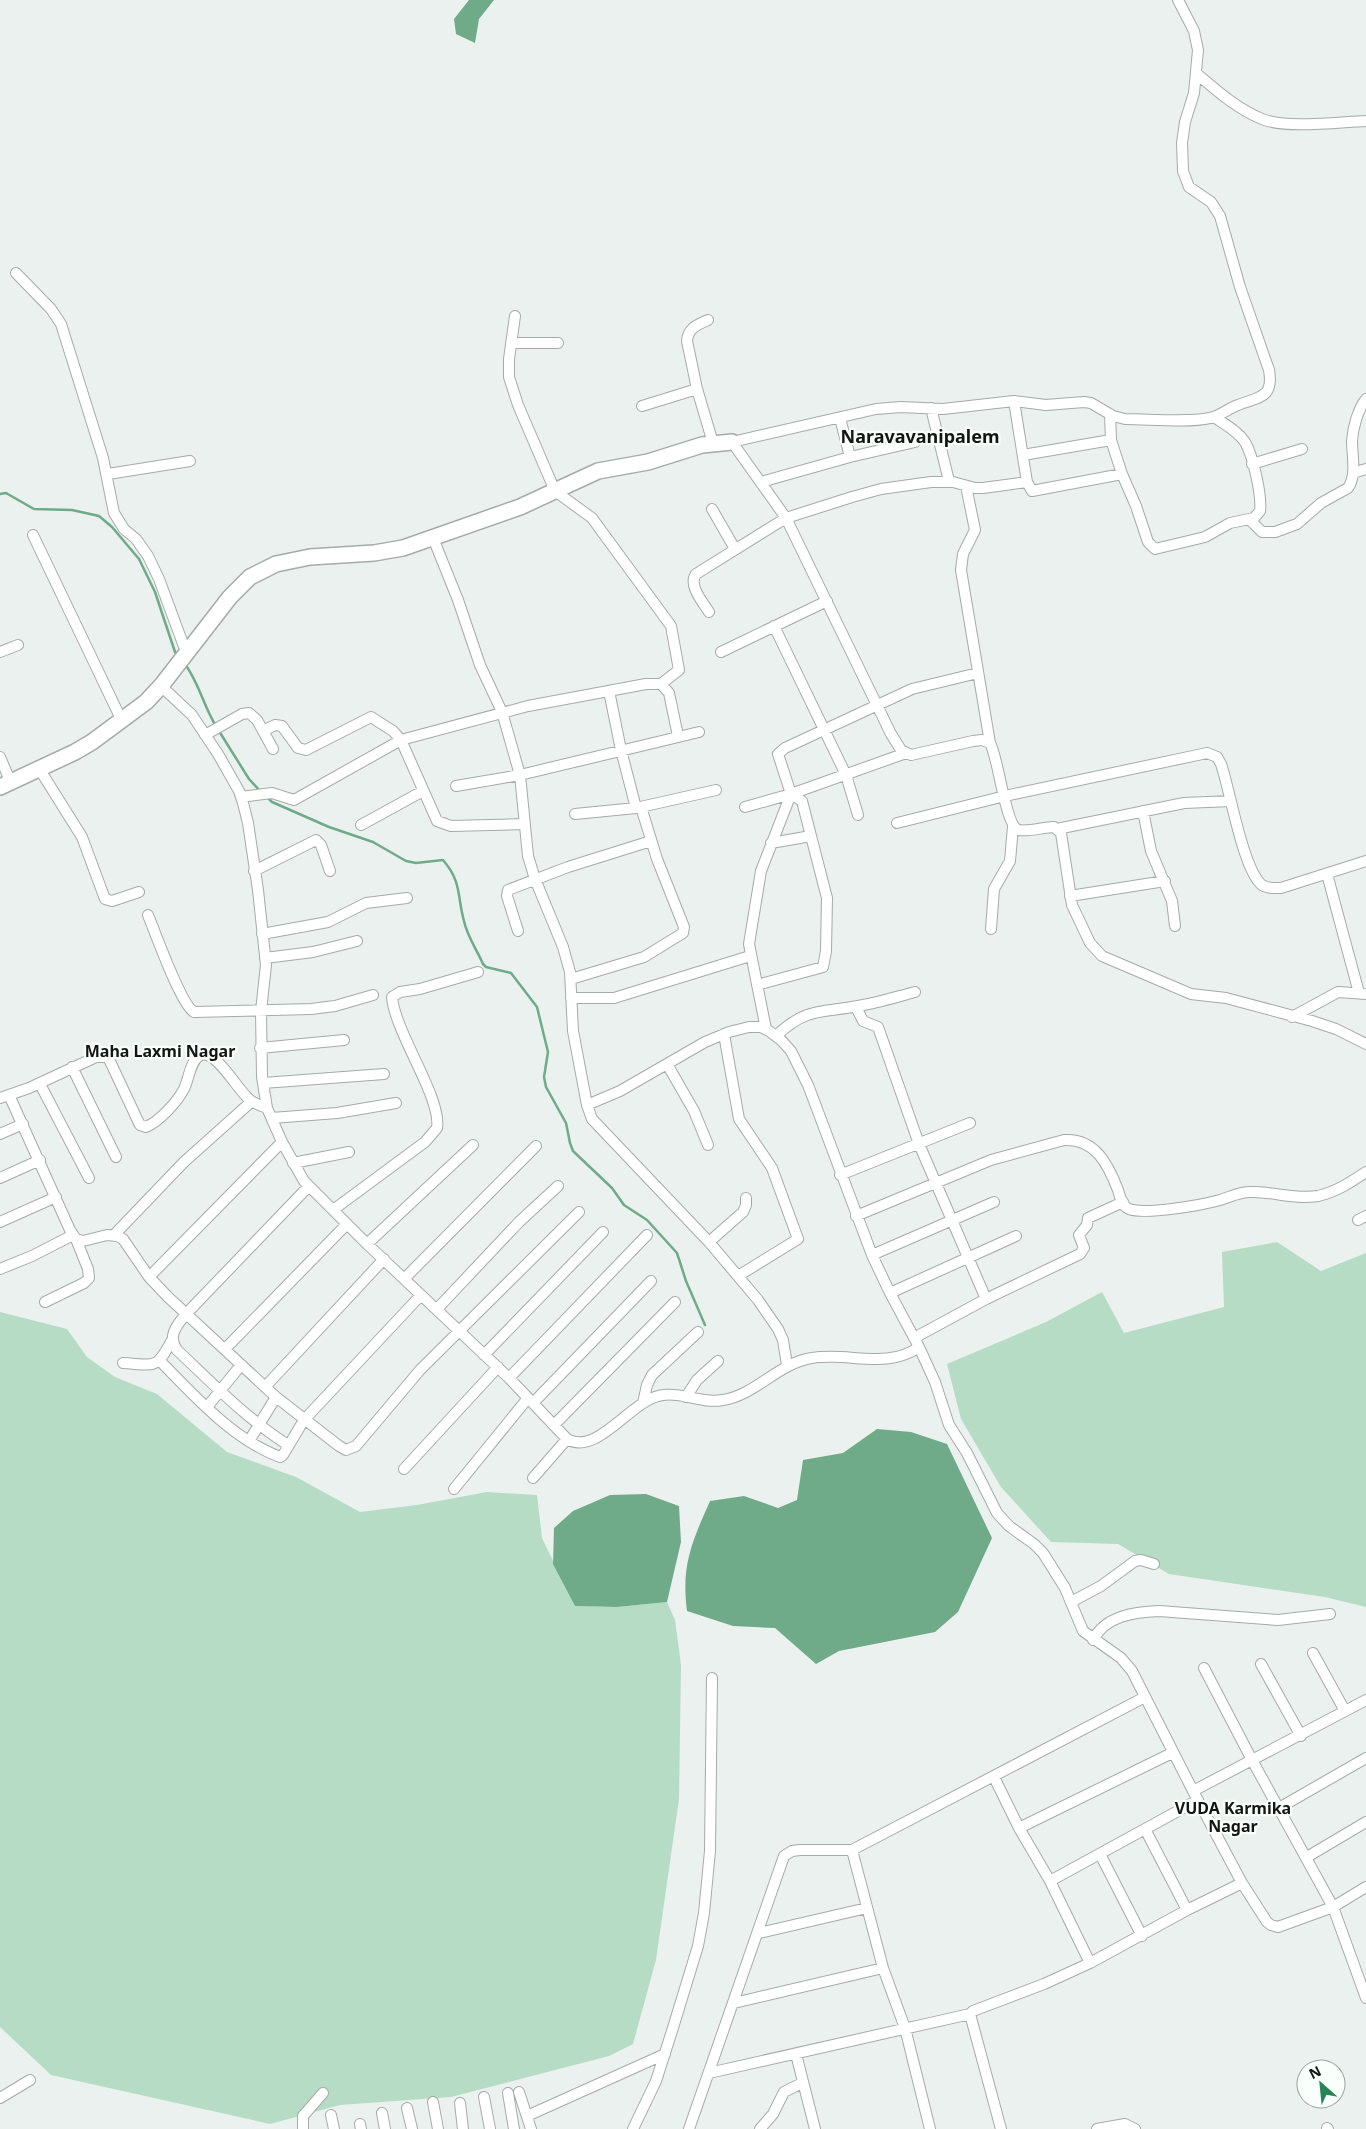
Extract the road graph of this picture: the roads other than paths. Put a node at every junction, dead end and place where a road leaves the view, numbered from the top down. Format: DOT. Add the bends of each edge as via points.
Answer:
graph roads {
  1 [pos="1178,0"];
  2 [pos="1196,73"];
  3 [pos="1366,121"];
  4 [pos="16,274"];
  5 [pos="516,316"];
  6 [pos="708,320"];
  7 [pos="511,343"];
  8 [pos="558,343"];
  9 [pos="697,389"];
  10 [pos="1366,399"];
  11 [pos="1014,401"];
  12 [pos="642,406"];
  13 [pos="931,408"];
  14 [pos="1110,414"];
  15 [pos="1214,417"];
  16 [pos="840,418"];
  17 [pos="1111,440"];
  18 [pos="732,442"];
  19 [pos="915,442"];
  20 [pos="712,443"];
  21 [pos="1302,449"];
  22 [pos="1023,455"];
  23 [pos="850,457"];
  24 [pos="190,460"];
  25 [pos="1252,464"];
  26 [pos="1366,469"];
  27 [pos="1353,472"];
  28 [pos="108,474"];
  29 [pos="1122,474"];
  30 [pos="949,481"];
  31 [pos="761,482"];
  32 [pos="1027,482"];
  33 [pos="966,486"];
  34 [pos="555,491"];
  35 [pos="712,509"];
  36 [pos="786,518"];
  37 [pos="1250,520"];
  38 [pos="33,535"];
  39 [pos="433,538"];
  40 [pos="735,549"];
  41 [pos="826,601"];
  42 [pos="709,612"];
  43 [pos="774,626"];
  44 [pos="18,645"];
  45 [pos="0,652"];
  46 [pos="722,652"];
  47 [pos="182,656"];
  48 [pos="978,673"];
  49 [pos="661,684"];
  50 [pos="161,686"];
  51 [pos="609,691"];
  52 [pos="877,705"];
  53 [pos="502,712"];
  54 [pos="122,721"];
  55 [pos="213,731"];
  56 [pos="264,731"];
  57 [pos="825,731"];
  58 [pos="699,732"];
  59 [pos="678,736"];
  60 [pos="401,740"];
  61 [pos="990,744"];
  62 [pos="273,750"];
  63 [pos="621,750"];
  64 [pos="906,754"];
  65 [pos="0,756"];
  66 [pos="40,770"];
  67 [pos="520,775"];
  68 [pos="846,775"];
  69 [pos="6,785"];
  70 [pos="456,786"];
  71 [pos="716,790"];
  72 [pos="423,791"];
  73 [pos="791,794"];
  74 [pos="1004,796"];
  75 [pos="241,797"];
  76 [pos="1232,801"];
  77 [pos="745,806"];
  78 [pos="638,808"];
  79 [pos="1143,811"];
  80 [pos="575,814"];
  81 [pos="858,815"];
  82 [pos="897,823"];
  83 [pos="524,824"];
  84 [pos="361,825"];
  85 [pos="1013,826"];
  86 [pos="1057,828"];
  87 [pos="811,836"];
  88 [pos="651,841"];
  89 [pos="771,843"];
  90 [pos="1366,862"];
  91 [pos="330,870"];
  92 [pos="254,871"];
  93 [pos="1327,874"];
  94 [pos="535,879"];
  95 [pos="1165,882"];
  96 [pos="139,892"];
  97 [pos="1070,896"];
  98 [pos="407,898"];
  99 [pos="148,915"];
  100 [pos="1175,926"];
  101 [pos="990,929"];
  102 [pos="518,931"];
  103 [pos="262,934"];
  104 [pos="357,941"];
  105 [pos="750,956"];
  106 [pos="265,958"];
  107 [pos="478,972"];
  108 [pos="571,979"];
  109 [pos="757,985"];
  110 [pos="915,992"];
  111 [pos="1362,993"];
  112 [pos="373,995"];
  113 [pos="571,998"];
  114 [pos="856,1007"];
  115 [pos="261,1011"];
  116 [pos="1292,1017"];
  117 [pos="766,1029"];
  118 [pos="724,1034"];
  119 [pos="776,1036"];
  120 [pos="344,1040"];
  121 [pos="1366,1044"];
  122 [pos="260,1048"];
  123 [pos="667,1064"];
  124 [pos="72,1067"];
  125 [pos="384,1074"];
  126 [pos="263,1083"];
  127 [pos="40,1084"];
  128 [pos="5,1097"];
  129 [pos="252,1102"];
  130 [pos="396,1103"];
  131 [pos="587,1105"];
  132 [pos="270,1113"];
  133 [pos="970,1123"];
  134 [pos="22,1124"];
  135 [pos="0,1134"];
  136 [pos="282,1142"];
  137 [pos="919,1144"];
  138 [pos="473,1145"];
  139 [pos="708,1145"];
  140 [pos="536,1146"];
  141 [pos="349,1152"];
  142 [pos="116,1157"];
  143 [pos="40,1160"];
  144 [pos="293,1163"];
  145 [pos="1366,1172"];
  146 [pos="840,1175"];
  147 [pos="0,1178"];
  148 [pos="89,1178"];
  149 [pos="935,1182"];
  150 [pos="309,1186"];
  151 [pos="558,1186"];
  152 [pos="56,1197"];
  153 [pos="746,1198"];
  154 [pos="994,1202"];
  155 [pos="1123,1202"];
  156 [pos="333,1210"];
  157 [pos="578,1212"];
  158 [pos="856,1216"];
  159 [pos="951,1220"];
  160 [pos="0,1222"];
  161 [pos="347,1224"];
  162 [pos="603,1232"];
  163 [pos="647,1234"];
  164 [pos="114,1235"];
  165 [pos="1016,1236"];
  166 [pos="75,1237"];
  167 [pos="709,1242"];
  168 [pos="367,1244"];
  169 [pos="872,1254"];
  170 [pos="968,1258"];
  171 [pos="384,1259"];
  172 [pos="0,1269"];
  173 [pos="738,1276"];
  174 [pos="149,1277"];
  175 [pos="404,1279"];
  176 [pos="651,1281"];
  177 [pos="890,1293"];
  178 [pos="421,1295"];
  179 [pos="986,1299"];
  180 [pos="45,1302"];
  181 [pos="675,1302"];
  182 [pos="437,1309"];
  183 [pos="186,1314"];
  184 [pos="459,1332"];
  185 [pos="698,1332"];
  186 [pos="172,1340"];
  187 [pos="917,1343"];
  188 [pos="225,1349"];
  189 [pos="484,1355"];
  190 [pos="160,1360"];
  191 [pos="718,1361"];
  192 [pos="123,1363"];
  193 [pos="241,1365"];
  194 [pos="787,1365"];
  195 [pos="498,1367"];
  196 [pos="509,1378"];
  197 [pos="265,1387"];
  198 [pos="220,1390"];
  199 [pos="276,1397"];
  200 [pos="686,1397"];
  201 [pos="531,1400"];
  202 [pos="643,1403"];
  203 [pos="207,1406"];
  204 [pos="304,1420"];
  205 [pos="258,1424"];
  206 [pos="554,1425"];
  207 [pos="566,1439"];
  208 [pos="249,1440"];
  209 [pos="288,1445"];
  210 [pos="404,1469"];
  211 [pos="533,1478"];
  212 [pos="454,1489"];
  213 [pos="1154,1564"];
  214 [pos="1071,1602"];
  215 [pos="1330,1614"];
  216 [pos="1094,1640"];
  217 [pos="1314,1653"];
  218 [pos="1260,1664"];
  219 [pos="1204,1668"];
  220 [pos="712,1678"];
  221 [pos="1145,1696"];
  222 [pos="1366,1700"];
  223 [pos="1345,1711"];
  224 [pos="1300,1736"];
  225 [pos="1172,1752"];
  226 [pos="1366,1758"];
  227 [pos="1252,1760"];
  228 [pos="994,1777"];
  229 [pos="1196,1795"];
  230 [pos="1279,1808"];
  231 [pos="1366,1822"];
  232 [pos="1019,1828"];
  233 [pos="1145,1829"];
  234 [pos="852,1850"];
  235 [pos="1100,1854"];
  236 [pos="1306,1857"];
  237 [pos="1050,1881"];
  238 [pos="1242,1883"];
  239 [pos="1366,1887"];
  240 [pos="1333,1907"];
  241 [pos="867,1908"];
  242 [pos="1187,1910"];
  243 [pos="759,1934"];
  244 [pos="1142,1936"];
  245 [pos="1090,1963"];
  246 [pos="883,1968"];
  247 [pos="1366,1998"];
  248 [pos="734,2004"];
  249 [pos="970,2014"];
  250 [pos="905,2028"];
  251 [pos="664,2054"];
  252 [pos="796,2054"];
  253 [pos="709,2073"];
  254 [pos="30,2080"];
  255 [pos="802,2083"];
  256 [pos="519,2092"];
  257 [pos="323,2093"];
  258 [pos="508,2093"];
  259 [pos="484,2097"];
  260 [pos="0,2098"];
  261 [pos="433,2102"];
  262 [pos="460,2103"];
  263 [pos="407,2108"];
  264 [pos="382,2113"];
  265 [pos="331,2115"];
  266 [pos="527,2116"];
  267 [pos="303,2129"];
  268 [pos="334,2129"];
  269 [pos="385,2129"];
  270 [pos="412,2129"];
  271 [pos="438,2129"];
  272 [pos="463,2129"];
  273 [pos="490,2129"];
  274 [pos="514,2129"];
  275 [pos="531,2129"];
  276 [pos="633,2129"];
  277 [pos="689,2129"];
  278 [pos="760,2129"];
  279 [pos="814,2129"];
  280 [pos="929,2129"];
  281 [pos="1001,2129"];
  282 [pos="1097,2129"];
  283 [pos="1136,2129"];
  1 -- 2 [label="street" via="1197,37"];
  2 -- 3 [label="street" via="1224,96 1262,119 1275,123"];
  2 -- 15 [label="street" via="1185,122 1182,171 1190,187 1211,202 1218,212 1271,379 1268,391 1261,397"];
  4 -- 28 [label="street" via="51,309 61,324"];
  5 -- 7 [label="street"];
  6 -- 9 [label="street" via="688,334"];
  7 -- 8 [label="street"];
  7 -- 34 [label="street" via="508,368 511,386"];
  9 -- 12 [label="street"];
  9 -- 20 [label="street"];
  10 -- 27 [label="street" via="1352,438"];
  11 -- 13 [label="street"];
  11 -- 14 [label="street" via="1046,405 1088,403"];
  11 -- 22 [label="street"];
  13 -- 16 [label="street" via="889,408"];
  13 -- 30 [label="street"];
  14 -- 15 [label="street" via="1125,418 1187,420"];
  14 -- 17 [label="street"];
  15 -- 25 [label="street" via="1242,438"];
  16 -- 18 [label="street"];
  16 -- 23 [label="street"];
  17 -- 22 [label="street"];
  17 -- 29 [label="street"];
  18 -- 20 [label="street"];
  18 -- 31 [label="street"];
  19 -- 23 [label="street"];
  20 -- 34 [label="street" via="648,462 598,472"];
  21 -- 25 [label="street"];
  22 -- 32 [label="street"];
  23 -- 31 [label="street"];
  24 -- 28 [label="street"];
  25 -- 37 [label="street" via="1260,509"];
  26 -- 27 [label="street"];
  27 -- 37 [label="street" via="1348,488 1321,503 1297,524 1275,532 1262,532"];
  28 -- 47 [label="street" via="114,513 148,556 159,578"];
  29 -- 32 [label="street" via="1035,492 1030,490"];
  29 -- 37 [label="street" via="1148,542 1155,549 1205,537 1230,524"];
  30 -- 33 [label="street"];
  30 -- 36 [label="street" via="881,490"];
  31 -- 36 [label="street"];
  32 -- 33 [label="street" via="995,487"];
  33 -- 48 [label="street" via="975,530 963,554 961,570"];
  34 -- 39 [label="street"];
  34 -- 49 [label="street" via="592,518 671,626 679,670"];
  35 -- 40 [label="street"];
  36 -- 40 [label="street"];
  36 -- 41 [label="street"];
  38 -- 54 [label="street"];
  39 -- 47 [label="street" via="374,553 293,559 260,571 230,597"];
  39 -- 53 [label="street" via="480,665"];
  40 -- 42 [label="street" via="693,576 693,585"];
  41 -- 43 [label="street"];
  41 -- 52 [label="street"];
  43 -- 46 [label="street"];
  43 -- 57 [label="street"];
  44 -- 45 [label="street"];
  47 -- 50 [label="street"];
  48 -- 52 [label="street" via="912,688"];
  48 -- 61 [label="street"];
  49 -- 51 [label="street"];
  49 -- 59 [label="street" via="669,692"];
  50 -- 54 [label="street"];
  50 -- 55 [label="street"];
  51 -- 53 [label="street"];
  51 -- 63 [label="street"];
  52 -- 57 [label="street"];
  52 -- 64 [label="street"];
  53 -- 60 [label="street"];
  53 -- 67 [label="street"];
  54 -- 66 [label="street" via="81,749"];
  55 -- 56 [label="street" via="249,713"];
  55 -- 75 [label="street"];
  56 -- 60 [label="street" via="275,725 282,726 298,748 306,750 371,717"];
  56 -- 62 [label="street"];
  57 -- 68 [label="street"];
  57 -- 73 [label="street" via="778,754"];
  58 -- 59 [label="street"];
  59 -- 63 [label="street"];
  60 -- 72 [label="street"];
  60 -- 75 [label="street" via="298,799 291,800 278,794"];
  61 -- 64 [label="street" via="982,740 973,741"];
  61 -- 74 [label="street" via="996,756"];
  63 -- 67 [label="street"];
  63 -- 78 [label="street"];
  64 -- 68 [label="street"];
  65 -- 69 [label="street"];
  66 -- 69 [label="street"];
  66 -- 96 [label="street" via="82,837 106,899 112,901"];
  67 -- 70 [label="street"];
  67 -- 83 [label="street"];
  68 -- 73 [label="street"];
  68 -- 81 [label="street"];
  71 -- 78 [label="street"];
  72 -- 83 [label="street" via="435,818 446,825"];
  72 -- 84 [label="street"];
  73 -- 77 [label="street"];
  73 -- 87 [label="street" via="802,801"];
  73 -- 89 [label="street"];
  74 -- 76 [label="street" via="1207,753 1217,757 1221,764"];
  74 -- 82 [label="street"];
  74 -- 85 [label="street"];
  75 -- 92 [label="street"];
  76 -- 79 [label="street" via="1184,803"];
  76 -- 93 [label="street" via="1244,851 1261,884 1281,888"];
  78 -- 80 [label="street"];
  78 -- 88 [label="street"];
  79 -- 86 [label="street"];
  79 -- 95 [label="street" via="1151,851"];
  83 -- 94 [label="street"];
  85 -- 86 [label="street" via="1024,830"];
  85 -- 101 [label="street" via="1010,861 994,889"];
  86 -- 97 [label="street" via="1062,836"];
  87 -- 89 [label="street"];
  87 -- 109 [label="street" via="827,898 823,967"];
  88 -- 94 [label="street"];
  88 -- 108 [label="street" via="684,927 683,933 644,957"];
  89 -- 105 [label="street" via="761,871"];
  90 -- 93 [label="street"];
  91 -- 92 [label="street" via="316,840"];
  92 -- 103 [label="street"];
  93 -- 111 [label="street"];
  94 -- 102 [label="street" via="507,892"];
  94 -- 108 [label="street" via="561,941"];
  95 -- 97 [label="street"];
  95 -- 100 [label="street" via="1172,901"];
  97 -- 116 [label="street" via="1090,943 1109,961 1191,994 1226,998"];
  98 -- 103 [label="street" via="366,903 328,922"];
  99 -- 115 [label="street" via="190,1011"];
  103 -- 106 [label="street"];
  104 -- 106 [label="street" via="313,952"];
  105 -- 109 [label="street"];
  105 -- 113 [label="street" via="614,998"];
  106 -- 115 [label="street"];
  107 -- 156 [label="street" via="400,992 392,997 436,1113 437,1128 425,1142"];
  108 -- 113 [label="street"];
  109 -- 117 [label="street"];
  110 -- 114 [label="street"];
  111 -- 116 [label="street" via="1332,994"];
  112 -- 115 [label="street" via="325,1007"];
  113 -- 131 [label="street" via="573,1031"];
  114 -- 119 [label="street" via="815,1012 790,1024"];
  114 -- 137 [label="street" via="863,1021 878,1028"];
  115 -- 122 [label="street"];
  116 -- 121 [label="street" via="1336,1029"];
  117 -- 118 [label="street" via="749,1027"];
  117 -- 119 [label="street"];
  118 -- 123 [label="street"];
  118 -- 173 [label="street" via="740,1122 772,1168 798,1239"];
  119 -- 146 [label="street" via="791,1051 801,1070"];
  120 -- 122 [label="street"];
  122 -- 126 [label="street"];
  123 -- 131 [label="street" via="620,1091"];
  123 -- 139 [label="street" via="694,1111"];
  124 -- 127 [label="street"];
  124 -- 129 [label="street" via="96,1057 108,1057 138,1121 144,1127 178,1097 195,1060 202,1054 210,1055 220,1063"];
  124 -- 142 [label="street"];
  125 -- 126 [label="street"];
  126 -- 132 [label="street"];
  127 -- 128 [label="street"];
  127 -- 148 [label="street"];
  128 -- 134 [label="street"];
  129 -- 132 [label="street"];
  129 -- 164 [label="street" via="184,1162"];
  130 -- 132 [label="street" via="337,1113"];
  131 -- 167 [label="street" via="598,1126"];
  132 -- 136 [label="street"];
  133 -- 137 [label="street"];
  134 -- 135 [label="street"];
  134 -- 143 [label="street"];
  136 -- 144 [label="street"];
  136 -- 174 [label="street"];
  137 -- 146 [label="street"];
  137 -- 149 [label="street"];
  138 -- 168 [label="street"];
  140 -- 175 [label="street"];
  141 -- 144 [label="street"];
  143 -- 147 [label="street"];
  143 -- 152 [label="street"];
  144 -- 150 [label="street"];
  145 -- 155 [label="street" via="1347,1185 1317,1196 1248,1192 1214,1202 1160,1210 1133,1210"];
  146 -- 158 [label="street"];
  149 -- 155 [label="street" via="991,1160 1075,1139 1083,1141 1102,1158"];
  149 -- 158 [label="street"];
  149 -- 159 [label="street"];
  150 -- 156 [label="street"];
  150 -- 183 [label="street"];
  151 -- 182 [label="street" via="519,1222"];
  152 -- 160 [label="street"];
  152 -- 166 [label="street"];
  153 -- 167 [label="street" via="743,1212"];
  154 -- 159 [label="street"];
  155 -- 179 [label="street" via="1088,1218 1079,1235 1084,1248 1080,1254"];
  156 -- 161 [label="street"];
  157 -- 184 [label="street"];
  158 -- 169 [label="street"];
  159 -- 169 [label="street"];
  159 -- 170 [label="street"];
  161 -- 168 [label="street"];
  161 -- 188 [label="street"];
  162 -- 189 [label="street"];
  163 -- 196 [label="street"];
  164 -- 166 [label="street" via="83,1241"];
  164 -- 174 [label="street" via="127,1244"];
  165 -- 170 [label="street"];
  166 -- 172 [label="street"];
  166 -- 180 [label="street" via="89,1278"];
  167 -- 173 [label="street"];
  168 -- 171 [label="street"];
  169 -- 177 [label="street"];
  170 -- 177 [label="street"];
  170 -- 179 [label="street"];
  171 -- 175 [label="street"];
  171 -- 197 [label="street"];
  173 -- 194 [label="street" via="778,1329 786,1348"];
  174 -- 183 [label="street"];
  175 -- 178 [label="street"];
  176 -- 201 [label="street"];
  177 -- 187 [label="street"];
  178 -- 182 [label="street"];
  178 -- 204 [label="street"];
  179 -- 187 [label="street"];
  181 -- 206 [label="street"];
  182 -- 184 [label="street"];
  183 -- 186 [label="street" via="176,1327"];
  183 -- 188 [label="street"];
  184 -- 189 [label="street"];
  184 -- 204 [label="street" via="420,1370 352,1448 343,1449"];
  185 -- 202 [label="street" via="652,1375"];
  186 -- 190 [label="street"];
  186 -- 198 [label="street" via="178,1350"];
  187 -- 194 [label="street" via="910,1353 887,1360 820,1357"];
  187 -- 214 [label="street" via="935,1382 948,1425 967,1453 997,1513 1043,1553"];
  188 -- 193 [label="street"];
  189 -- 195 [label="street"];
  190 -- 192 [label="street" via="149,1364"];
  190 -- 203 [label="street"];
  191 -- 200 [label="street" via="697,1380"];
  193 -- 197 [label="street"];
  193 -- 198 [label="street"];
  194 -- 200 [label="street" via="746,1391 724,1400 704,1401"];
  195 -- 196 [label="street"];
  195 -- 210 [label="street"];
  196 -- 201 [label="street"];
  197 -- 199 [label="street"];
  198 -- 203 [label="street"];
  198 -- 205 [label="street"];
  199 -- 204 [label="street"];
  199 -- 205 [label="street"];
  200 -- 202 [label="street" via="660,1395"];
  201 -- 206 [label="street"];
  201 -- 212 [label="street"];
  202 -- 207 [label="street" via="598,1437 583,1442"];
  203 -- 208 [label="street"];
  204 -- 209 [label="street"];
  205 -- 208 [label="street"];
  205 -- 209 [label="street"];
  206 -- 207 [label="street"];
  207 -- 211 [label="street"];
  208 -- 209 [label="street" via="280,1457"];
  213 -- 214 [label="street" via="1135,1561 1095,1590"];
  214 -- 216 [label="street" via="1083,1632"];
  215 -- 216 [label="street" via="1278,1620 1140,1612 1106,1624 1098,1630"];
  216 -- 221 [label="street" via="1121,1658"];
  217 -- 223 [label="street"];
  218 -- 224 [label="street"];
  219 -- 227 [label="street"];
  220 -- 251 [label="street" via="712,1811 704,1913 698,1946"];
  221 -- 225 [label="street"];
  221 -- 228 [label="street"];
  222 -- 223 [label="street"];
  223 -- 224 [label="street"];
  224 -- 227 [label="street"];
  225 -- 229 [label="street"];
  225 -- 232 [label="street"];
  226 -- 230 [label="street"];
  227 -- 229 [label="street"];
  227 -- 230 [label="street"];
  228 -- 232 [label="street"];
  228 -- 234 [label="street"];
  229 -- 233 [label="street"];
  229 -- 238 [label="street"];
  230 -- 236 [label="street"];
  231 -- 236 [label="street"];
  232 -- 237 [label="street"];
  233 -- 235 [label="street"];
  233 -- 242 [label="street"];
  234 -- 241 [label="street"];
  234 -- 243 [label="street" via="800,1850 784,1856"];
  235 -- 237 [label="street"];
  235 -- 244 [label="street"];
  236 -- 240 [label="street"];
  237 -- 245 [label="street"];
  238 -- 240 [label="street" via="1267,1922 1274,1926 1285,1926"];
  238 -- 242 [label="street"];
  239 -- 240 [label="street"];
  240 -- 247 [label="street"];
  241 -- 243 [label="street"];
  241 -- 246 [label="street"];
  242 -- 244 [label="street"];
  243 -- 248 [label="street"];
  244 -- 245 [label="street"];
  245 -- 249 [label="street"];
  246 -- 248 [label="street"];
  246 -- 250 [label="street"];
  248 -- 253 [label="street"];
  249 -- 250 [label="street"];
  249 -- 281 [label="street"];
  250 -- 252 [label="street"];
  250 -- 280 [label="street"];
  251 -- 266 [label="street"];
  251 -- 276 [label="street" via="656,2081"];
  252 -- 253 [label="street"];
  252 -- 255 [label="street"];
  253 -- 277 [label="street"];
  254 -- 260 [label="street"];
  255 -- 278 [label="street" via="784,2092 773,2114"];
  255 -- 279 [label="street"];
  256 -- 266 [label="street"];
  257 -- 267 [label="street" via="304,2116"];
  258 -- 274 [label="street"];
  259 -- 273 [label="street"];
  261 -- 271 [label="street"];
  262 -- 272 [label="street"];
  263 -- 270 [label="street"];
  264 -- 269 [label="street"];
  265 -- 268 [label="street"];
  266 -- 275 [label="street"];
  282 -- 283 [label="street" via="1124,2124"];
}
